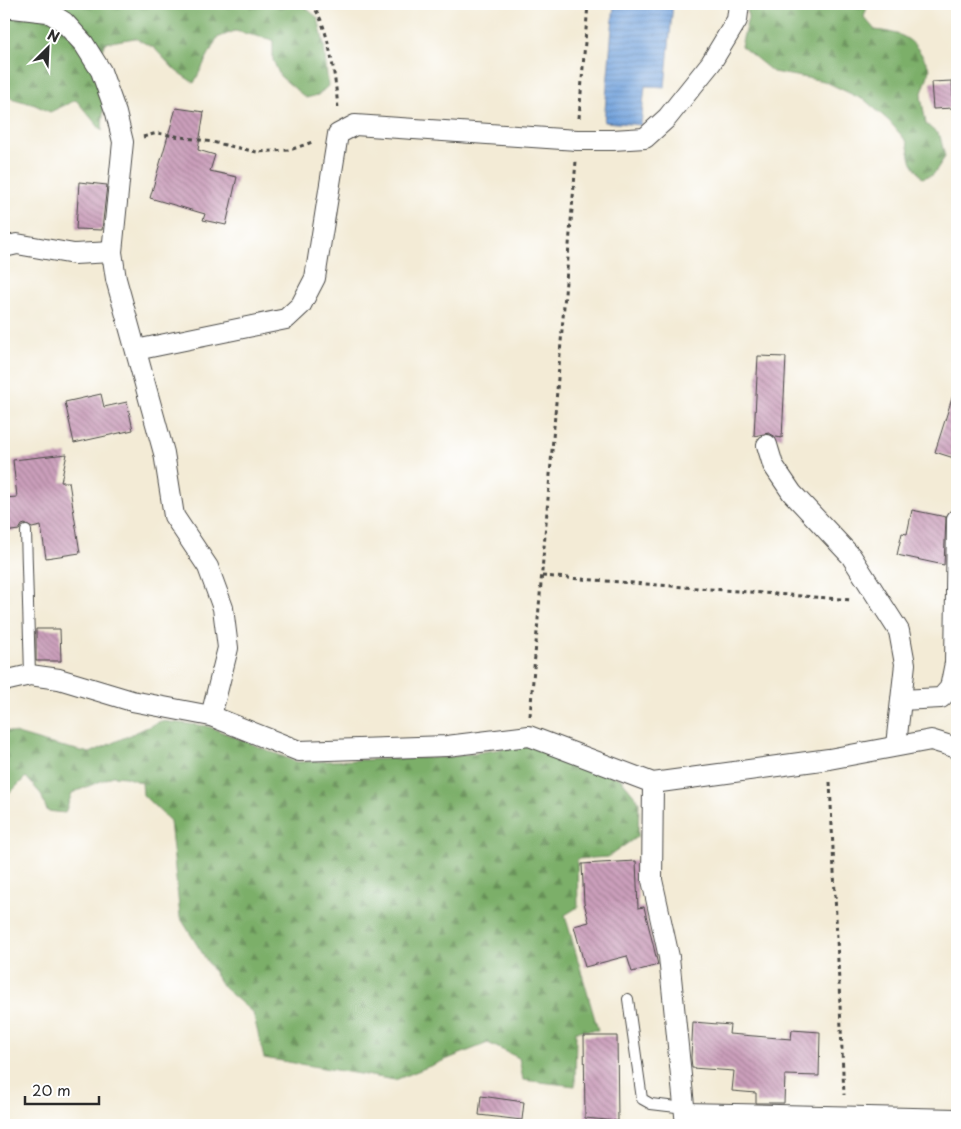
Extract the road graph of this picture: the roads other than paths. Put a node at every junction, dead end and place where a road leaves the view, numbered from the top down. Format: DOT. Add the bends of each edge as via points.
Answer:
graph roads {
  1 [pos="739,4"];
  2 [pos="4,8"];
  3 [pos="4,247"];
  4 [pos="112,252"];
  5 [pos="136,350"];
  6 [pos="767,445"];
  7 [pos="957,518"];
  8 [pos="26,531"];
  9 [pos="30,675"];
  10 [pos="4,681"];
  11 [pos="901,700"];
  12 [pos="211,716"];
  13 [pos="896,745"];
  14 [pos="957,748"];
  15 [pos="653,784"];
  16 [pos="628,999"];
  17 [pos="685,1115"];
  18 [pos="957,1119"];
  1 -- 5 [label="street" via="738,20 711,63 667,118 645,138 578,140 355,125 338,134 315,278 301,305 286,319"];
  2 -- 4 [label="street" via="48,12 64,22 84,44 101,71 123,142"];
  3 -- 4 [label="street" via="17,244 74,254"];
  4 -- 5 [label="street" via="116,279"];
  5 -- 12 [label="street" via="164,454 174,516 208,568 224,608 228,648"];
  6 -- 11 [label="street" via="773,465 792,493 851,556 899,631 905,664"];
  7 -- 11 [label="street" via="954,663 950,688 942,698"];
  8 -- 9 [label="lane"];
  9 -- 10 [label="street"];
  9 -- 12 [label="street" via="59,679 132,701"];
  11 -- 13 [label="street"];
  12 -- 15 [label="street" via="300,751 447,746 529,736"];
  13 -- 14 [label="street" via="931,740"];
  13 -- 15 [label="street" via="829,759"];
  15 -- 17 [label="street" via="652,880 669,957"];
  16 -- 17 [label="lane" via="642,1099"];
  17 -- 18 [label="street"];
}
